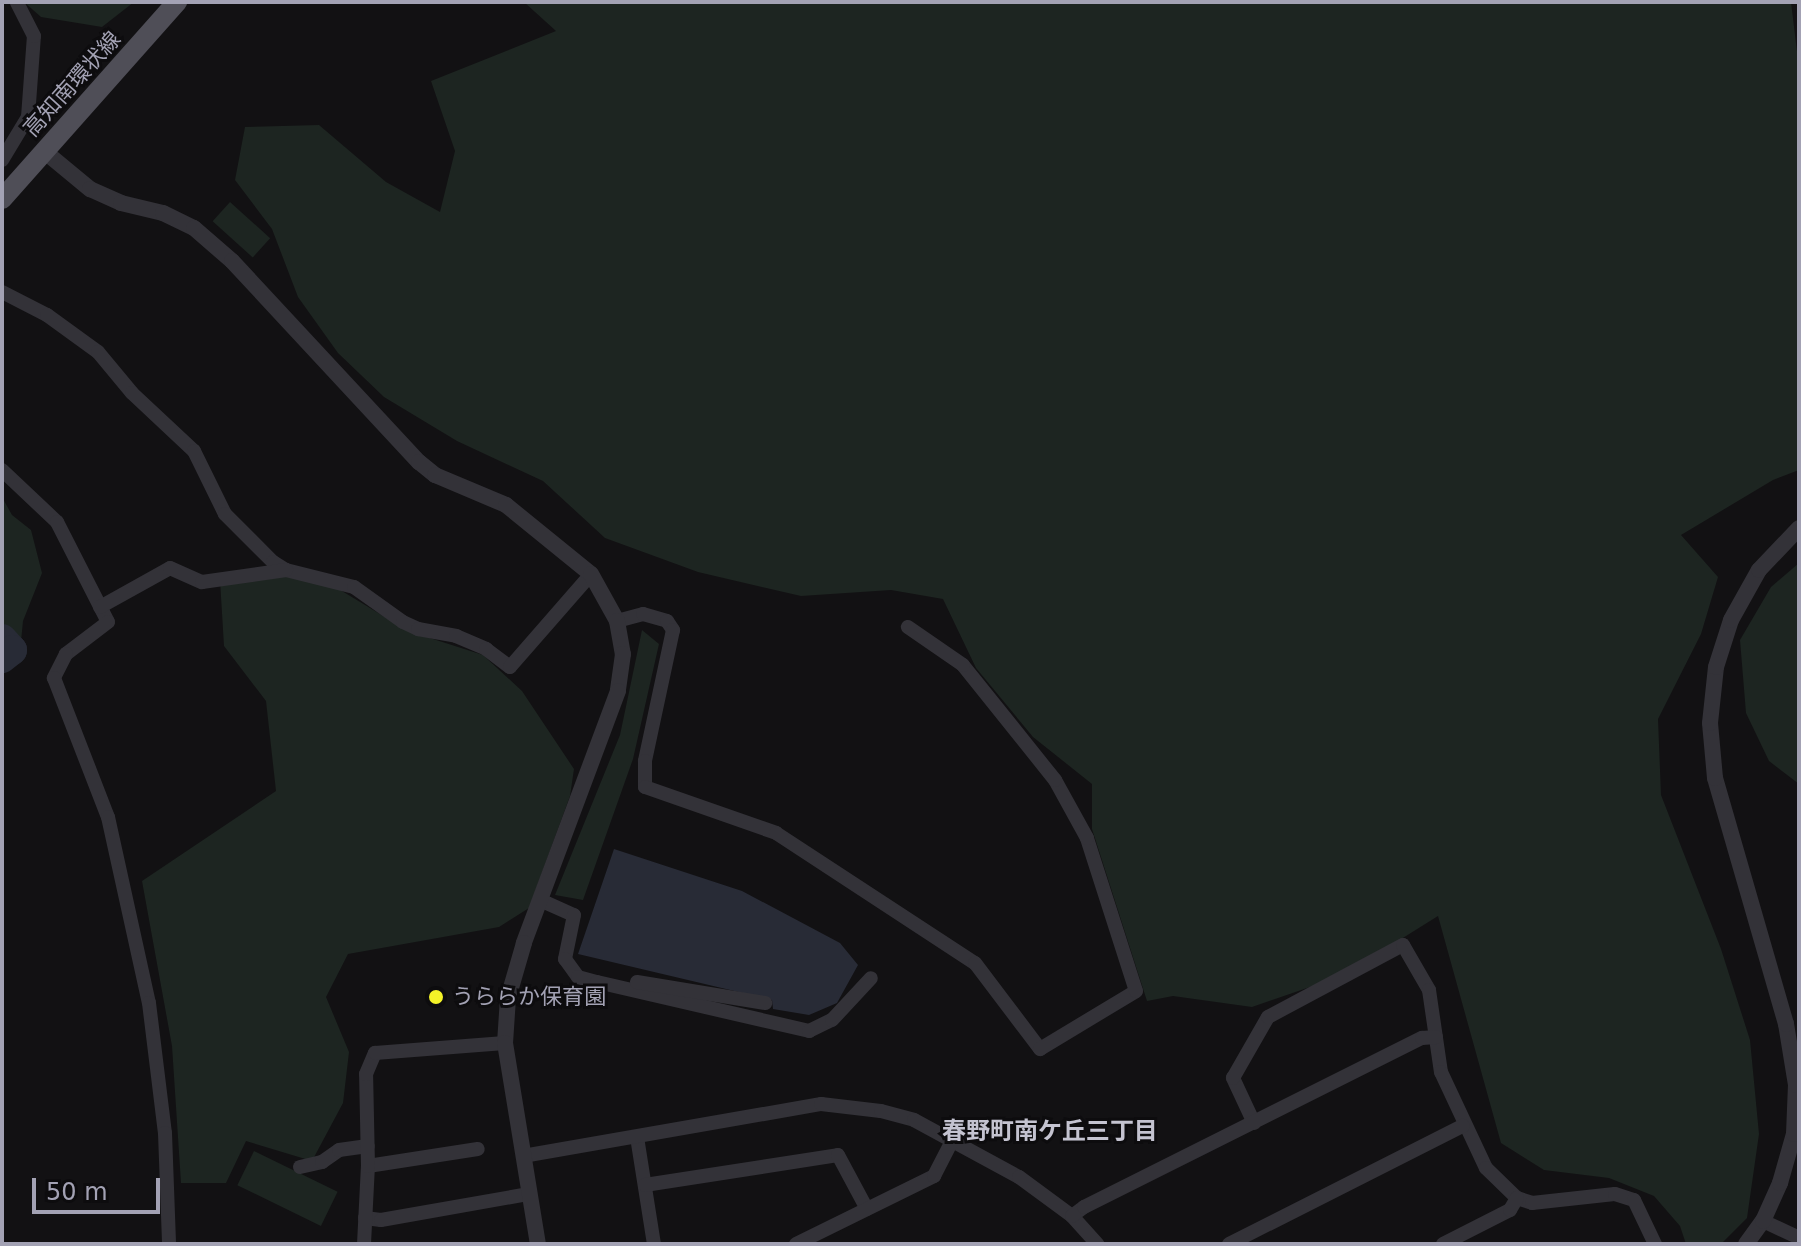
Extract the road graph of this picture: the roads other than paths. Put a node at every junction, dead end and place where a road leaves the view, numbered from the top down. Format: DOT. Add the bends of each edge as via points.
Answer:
graph roads {
  1 [pos="17,2"];
  2 [pos="177,2"];
  3 [pos="44,151"];
  4 [pos="2,160"];
  5 [pos="2,199"];
  6 [pos="2,292"];
  7 [pos="2,470"];
  8 [pos="1799,528"];
  9 [pos="286,570"];
  10 [pos="591,574"];
  11 [pos="100,607"];
  12 [pos="617,621"];
  13 [pos="908,627"];
  14 [pos="540,900"];
  15 [pos="871,978"];
  16 [pos="597,982"];
  17 [pos="765,1003"];
  18 [pos="1436,1037"];
  19 [pos="505,1043"];
  20 [pos="1254,1123"];
  21 [pos="1463,1126"];
  22 [pos="637,1137"];
  23 [pos="953,1139"];
  24 [pos="368,1146"];
  25 [pos="478,1149"];
  26 [pos="523,1156"];
  27 [pos="368,1166"];
  28 [pos="300,1167"];
  29 [pos="645,1185"];
  30 [pos="529,1194"];
  31 [pos="1517,1198"];
  32 [pos="867,1209"];
  33 [pos="1072,1216"];
  34 [pos="365,1218"];
  35 [pos="1763,1221"];
  36 [pos="1799,1238"];
  37 [pos="169,1244"];
  38 [pos="364,1244"];
  39 [pos="538,1244"];
  40 [pos="654,1244"];
  41 [pos="796,1244"];
  42 [pos="1097,1244"];
  43 [pos="1229,1244"];
  44 [pos="1443,1244"];
  45 [pos="1655,1244"];
  46 [pos="1746,1244"];
  1 -- 4 [label="street" via="34,36 28,117"];
  2 -- 3 [label="main road, 高知南環状線"];
  3 -- 5 [label="main road, 高知南環状線"];
  3 -- 10 [label="street" via="90,189 194,228 232,261 419,462 435,475 506,505"];
  6 -- 9 [label="street" via="47,315 98,352 132,393 194,451 225,514"];
  7 -- 11 [label="street" via="57,522"];
  8 -- 35 [label="street" via="1759,570 1731,620 1716,667 1710,723 1715,778 1786,1024 1796,1085 1794,1134"];
  9 -- 10 [label="street" via="354,587 403,622 456,636 510,667"];
  9 -- 11 [label="street" via="202,582 170,568"];
  10 -- 12 [label="street"];
  11 -- 37 [label="street" via="108,622 66,654 54,678 108,817 149,1003 165,1133"];
  12 -- 13 [label="street" via="643,614 667,621 673,630 645,761 645,787 776,833 975,963 1040,1049 1136,991 1087,838 1055,780 963,665"];
  12 -- 14 [label="street" via="623,654 618,691"];
  14 -- 16 [label="street" via="574,915 565,959 578,977"];
  14 -- 19 [label="street" via="508,998"];
  15 -- 16 [label="street" via="832,1020 809,1031"];
  16 -- 17 [label="street" via="600,976"];
  18 -- 20 [label="street" via="1422,1038"];
  18 -- 20 [label="street" via="1429,990 1403,945 1268,1017 1233,1078"];
  18 -- 21 [label="street" via="1441,1072"];
  19 -- 24 [label="street" via="375,1053 366,1074"];
  19 -- 26 [label="street"];
  20 -- 33 [label="street"];
  21 -- 31 [label="street" via="1486,1168"];
  21 -- 43 [label="street"];
  22 -- 23 [label="street" via="821,1104 881,1111"];
  22 -- 26 [label="street"];
  22 -- 29 [label="street"];
  23 -- 32 [label="street" via="934,1176"];
  23 -- 33 [label="street"];
  24 -- 27 [label="street"];
  24 -- 28 [label="street" via="339,1150 322,1162"];
  25 -- 27 [label="street"];
  26 -- 30 [label="street"];
  27 -- 34 [label="street"];
  29 -- 32 [label="street" via="838,1155"];
  29 -- 40 [label="street"];
  30 -- 34 [label="street" via="381,1220"];
  30 -- 39 [label="street"];
  31 -- 44 [label="street" via="1510,1210"];
  31 -- 45 [label="street" via="1532,1203 1615,1194 1634,1200"];
  32 -- 41 [label="street"];
  33 -- 42 [label="street"];
  34 -- 38 [label="street"];
  35 -- 36 [label="street"];
  35 -- 46 [label="street"];
}
